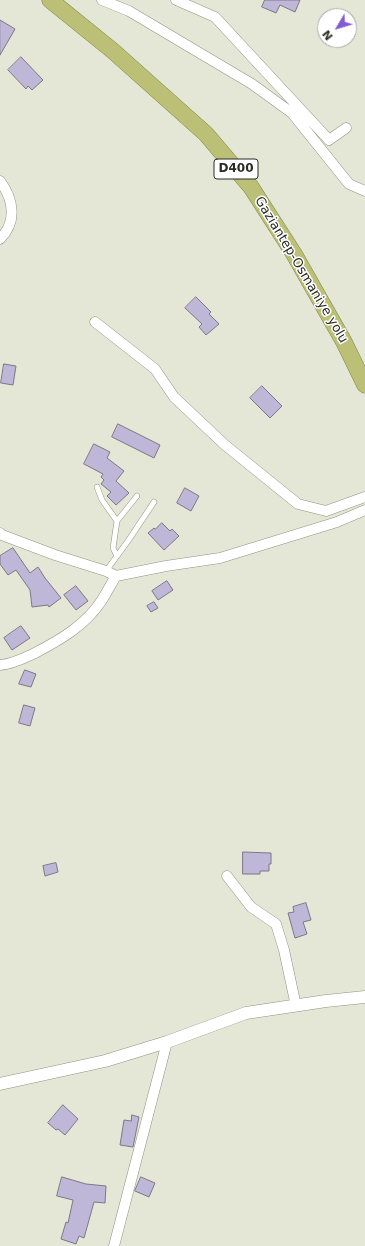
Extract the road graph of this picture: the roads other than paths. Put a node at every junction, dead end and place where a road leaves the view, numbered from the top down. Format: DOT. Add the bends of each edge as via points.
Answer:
graph roads {
  1 [pos="50,0"];
  2 [pos="102,0"];
  3 [pos="176,0"];
  4 [pos="346,128"];
  5 [pos="0,181"];
  6 [pos="365,191"];
  7 [pos="0,239"];
  8 [pos="95,322"];
  9 [pos="365,385"];
  10 [pos="96,487"];
  11 [pos="137,496"];
  12 [pos="365,497"];
  13 [pos="154,502"];
  14 [pos="365,510"];
  15 [pos="117,521"];
  16 [pos="0,533"];
  17 [pos="117,556"];
  18 [pos="106,571"];
  19 [pos="116,576"];
  20 [pos="0,665"];
  21 [pos="227,876"];
  22 [pos="365,997"];
  23 [pos="296,1006"];
  24 [pos="167,1042"];
  25 [pos="0,1084"];
  26 [pos="114,1246"];
  1 -- 9 [label="highway, Gaziantep-Osmaniye yolu / D400" via="113,51 206,134 251,187 309,281"];
  2 -- 6 [label="street" via="129,11 252,84 292,113 349,184"];
  3 -- 4 [label="street" via="215,17 330,140"];
  5 -- 7 [label="street" via="12,204 12,214 8,228"];
  8 -- 12 [label="street" via="155,369 174,397 224,445 298,504 326,511"];
  10 -- 15 [label="lane"];
  11 -- 15 [label="lane"];
  13 -- 17 [label="lane"];
  14 -- 19 [label="street" via="337,522 220,558"];
  15 -- 17 [label="lane" via="113,548"];
  16 -- 18 [label="street" via="55,556"];
  17 -- 18 [label="lane"];
  18 -- 19 [label="street"];
  19 -- 20 [label="street" via="98,606 78,627 18,661"];
  21 -- 23 [label="street" via="251,907 276,924"];
  22 -- 23 [label="street"];
  23 -- 24 [label="street" via="246,1013"];
  24 -- 25 [label="street" via="105,1061"];
  24 -- 26 [label="street"];
}
